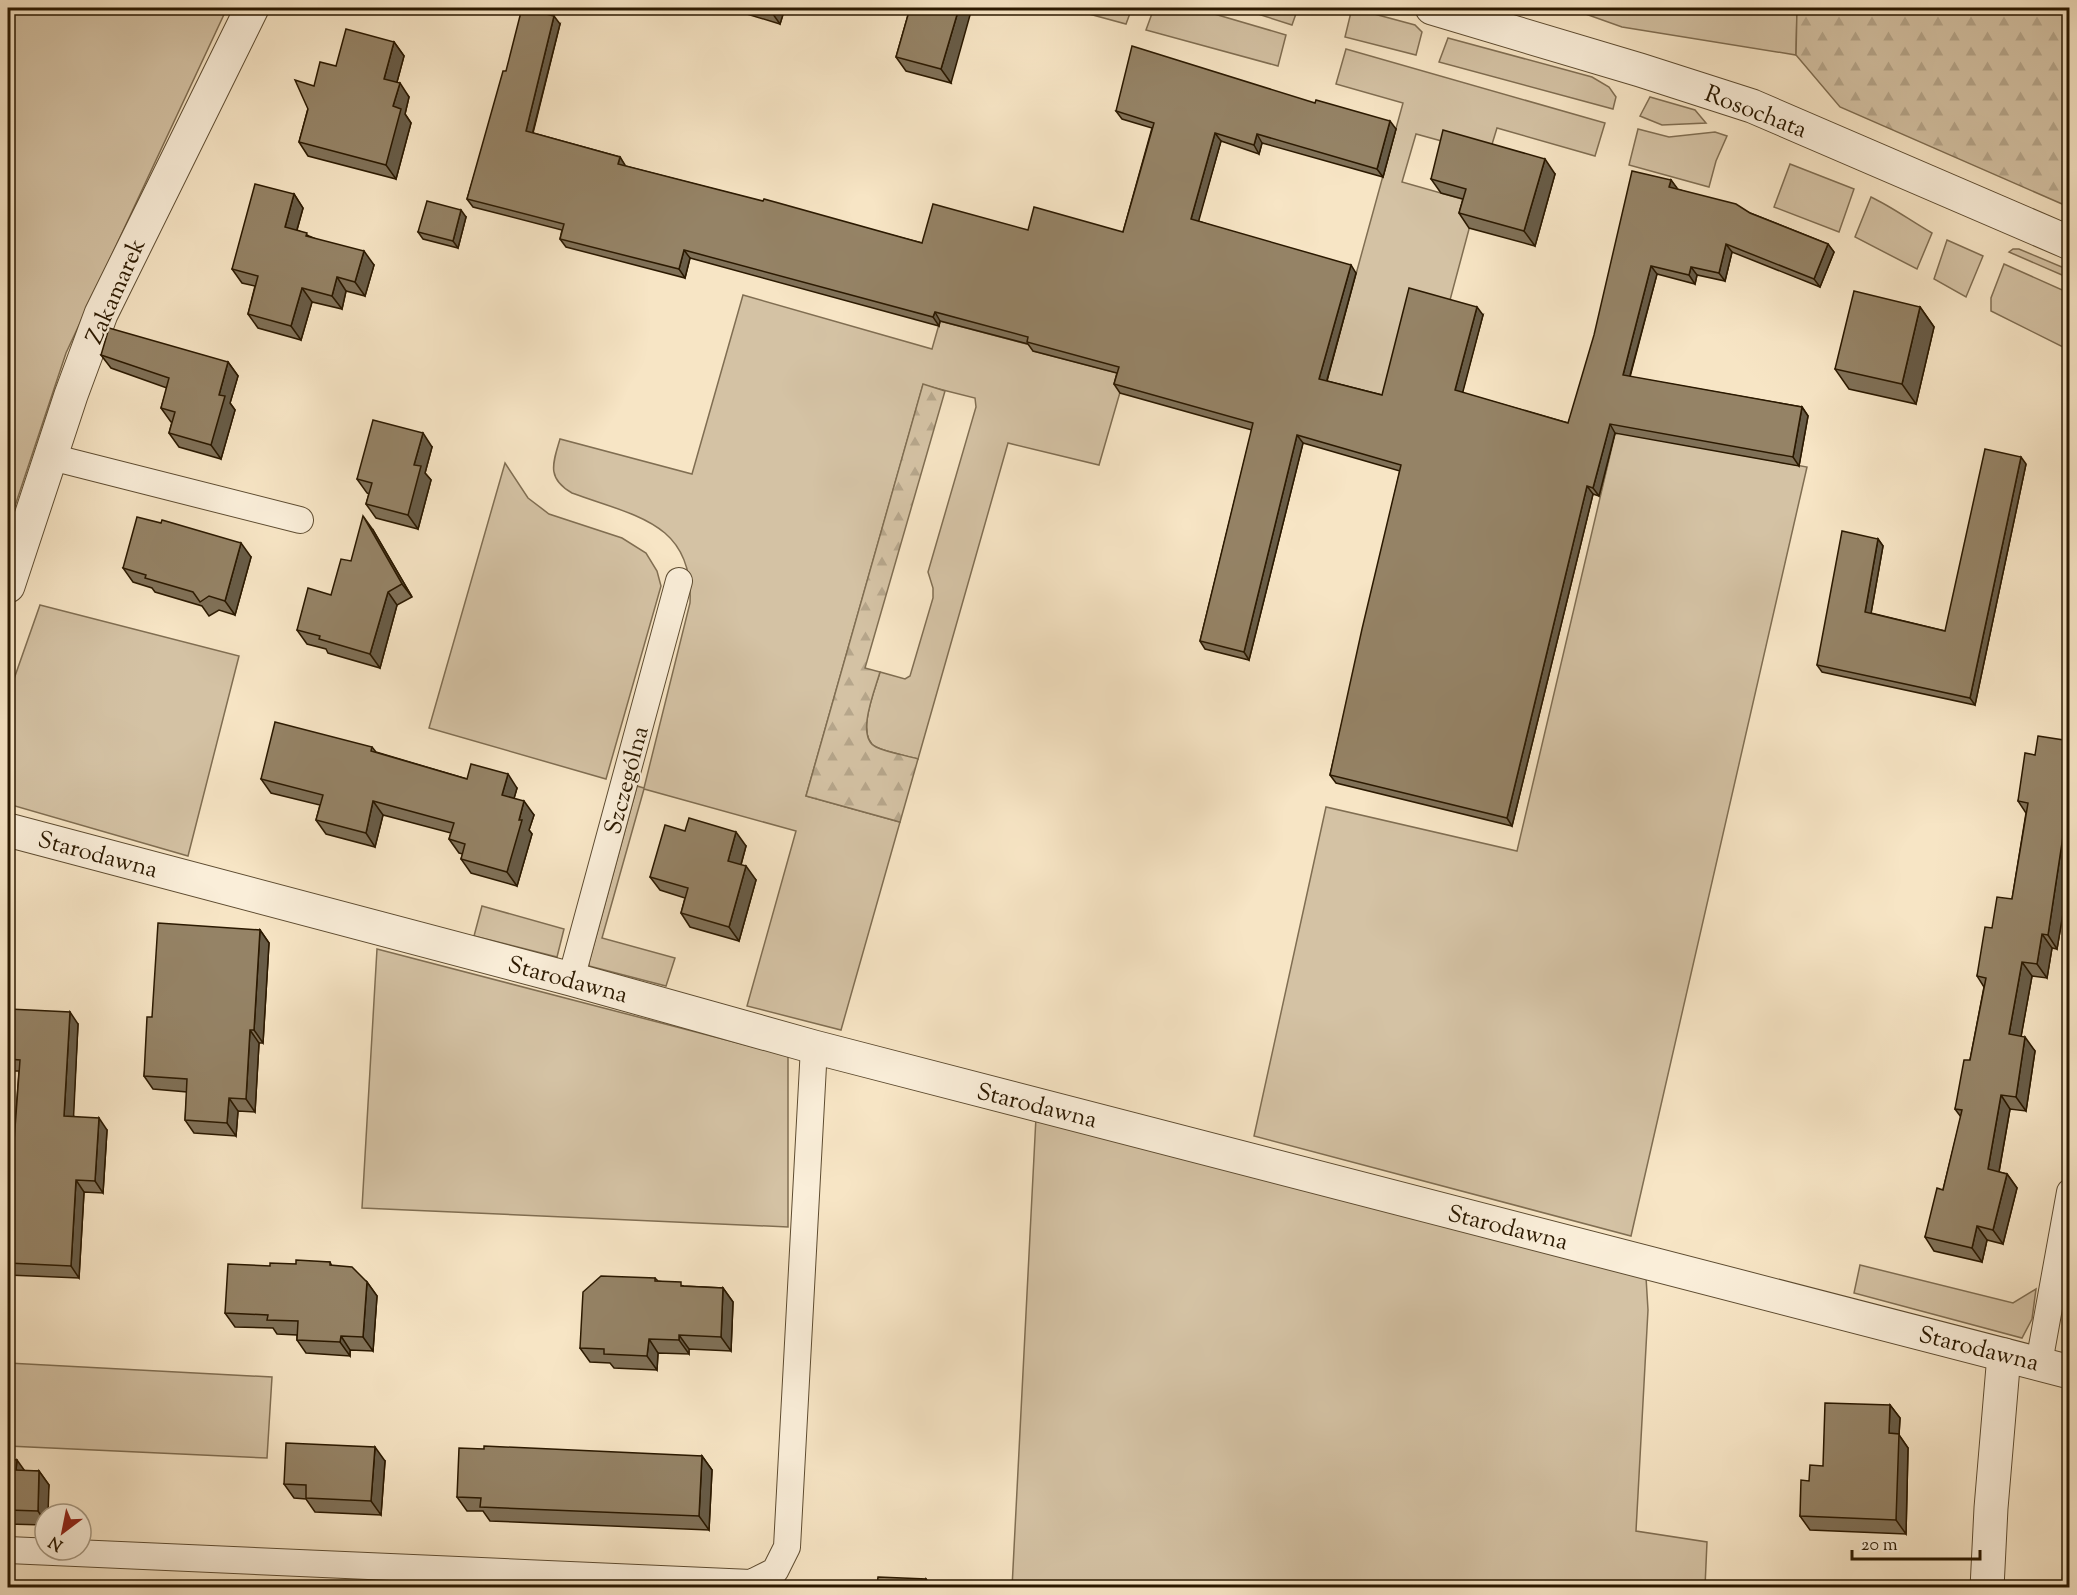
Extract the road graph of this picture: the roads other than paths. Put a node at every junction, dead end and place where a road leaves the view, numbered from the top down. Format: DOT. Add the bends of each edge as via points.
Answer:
graph roads {
  1 [pos="252,8"];
  2 [pos="1432,8"];
  3 [pos="2070,243"];
  4 [pos="51,457"];
  5 [pos="300,520"];
  6 [pos="679,581"];
  7 [pos="8,586"];
  8 [pos="8,830"];
  9 [pos="571,979"];
  10 [pos="814,1047"];
  11 [pos="2070,1192"];
  12 [pos="2004,1355"];
  13 [pos="2054,1368"];
  14 [pos="8,1550"];
  15 [pos="1987,1587"];
  1 -- 4 [label="street, Zakamarek" via="101,314"];
  2 -- 3 [label="street, Rosochata" via="1752,106"];
  4 -- 5 [label="lane"];
  4 -- 7 [label="street, Zakamarek"];
  6 -- 9 [label="lane, Szczególna"];
  8 -- 9 [label="street, Starodawna"];
  9 -- 10 [label="street, Starodawna"];
  10 -- 12 [label="street, Starodawna"];
  10 -- 14 [label="lane" via="788,1546 775,1571 751,1583"];
  11 -- 13 [label="lane"];
  12 -- 13 [label="street, Starodawna"];
  12 -- 15 [label="street"];
}
